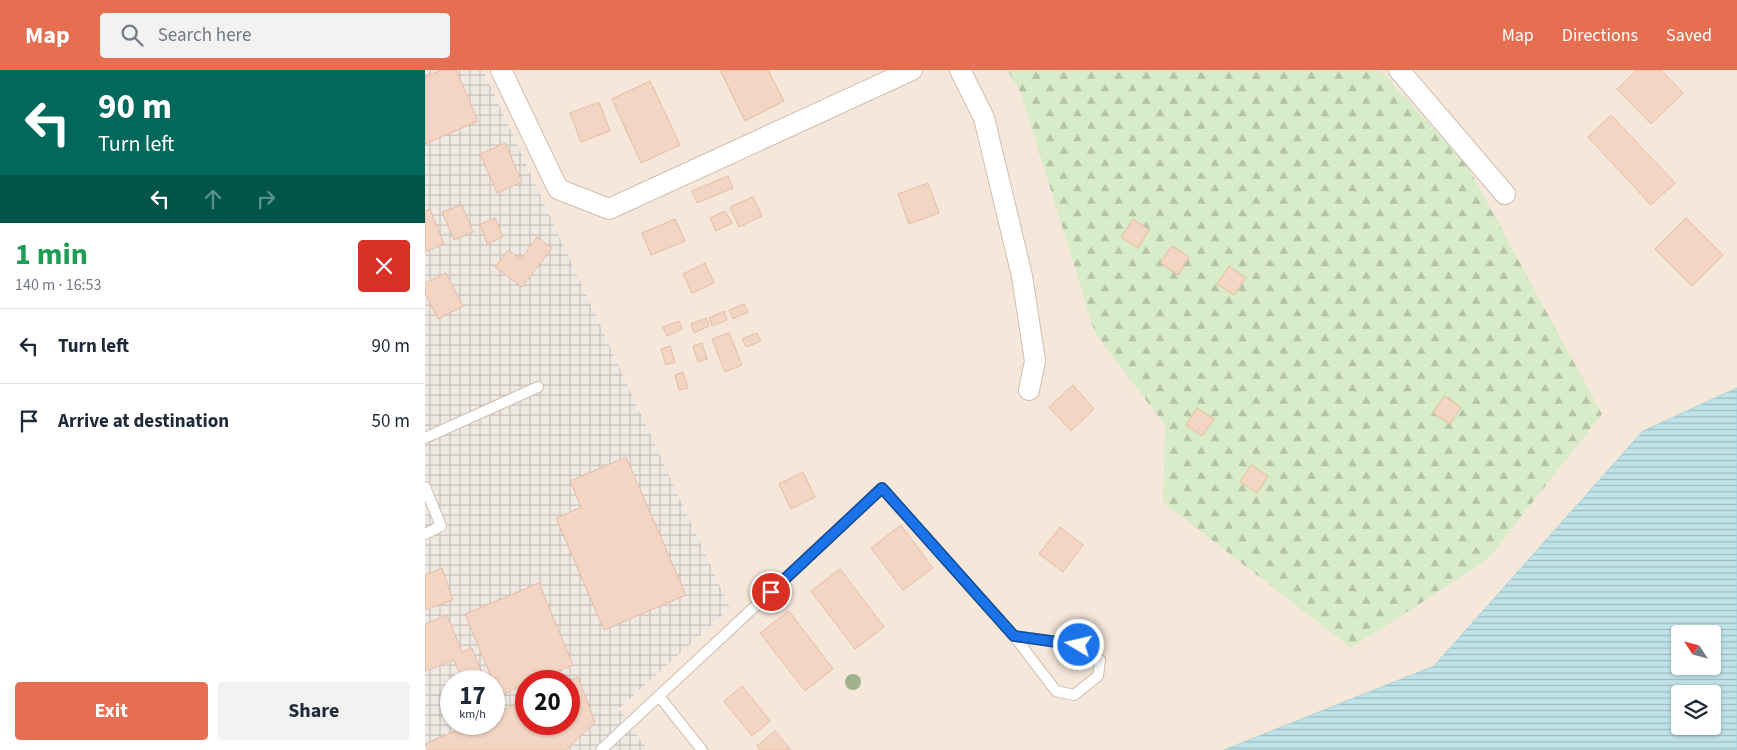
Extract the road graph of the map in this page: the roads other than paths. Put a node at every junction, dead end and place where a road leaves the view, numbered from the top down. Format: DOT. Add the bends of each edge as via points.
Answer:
graph roads {
  1 [pos="501,70"];
  2 [pos="912,70"];
  3 [pos="960,70"];
  4 [pos="1399,70"];
  5 [pos="1505,194"];
  6 [pos="538,387"];
  7 [pos="1029,390"];
  8 [pos="425,438"];
  9 [pos="425,488"];
  10 [pos="425,534"];
  11 [pos="1014,636"];
  12 [pos="659,696"];
  13 [pos="601,750"];
  14 [pos="702,750"];
  1 -- 2 [label="street" via="558,189 609,209"];
  3 -- 7 [label="street" via="984,118 1022,276 1035,361"];
  4 -- 5 [label="street"];
  6 -- 8 [label="lane"];
  9 -- 10 [label="lane" via="441,526"];
  11 -- 11 [label="lane" via="1079,645 1100,660 1098,676 1074,695 1057,691"];
  11 -- 12 [label="lane" via="882,488"];
  12 -- 13 [label="lane"];
  12 -- 14 [label="lane"];
}
